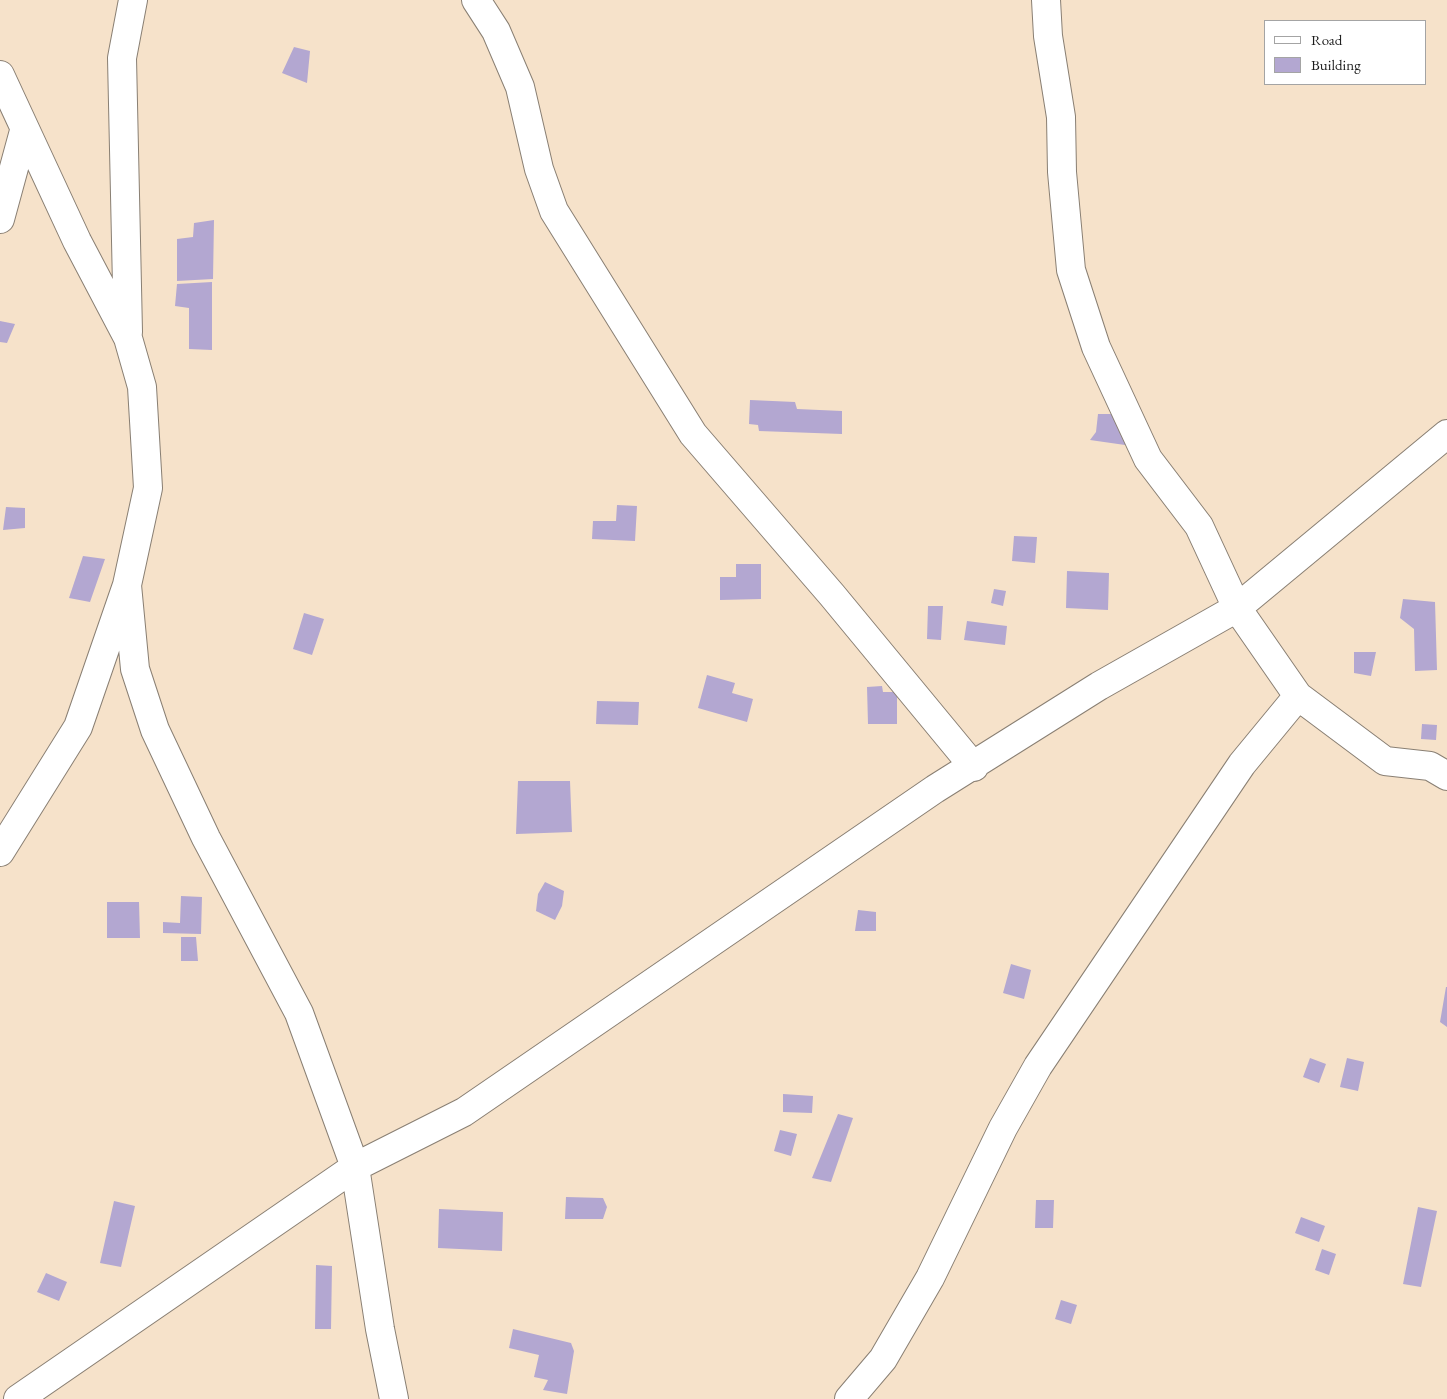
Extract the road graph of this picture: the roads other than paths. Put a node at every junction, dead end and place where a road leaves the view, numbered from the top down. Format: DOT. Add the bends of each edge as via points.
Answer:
graph roads {
  1 [pos="133,0"];
  2 [pos="476,0"];
  3 [pos="1046,0"];
  4 [pos="0,75"];
  5 [pos="24,131"];
  6 [pos="0,219"];
  7 [pos="128,338"];
  8 [pos="1447,434"];
  9 [pos="127,585"];
  10 [pos="1237,608"];
  11 [pos="1298,696"];
  12 [pos="974,767"];
  13 [pos="1447,776"];
  14 [pos="0,852"];
  15 [pos="355,1167"];
  16 [pos="18,1399"];
  17 [pos="394,1399"];
  18 [pos="849,1399"];
  1 -- 7 [label="street" via="122,58"];
  2 -- 12 [label="street" via="496,31 520,87 539,169 554,211 693,434"];
  3 -- 10 [label="street" via="1048,36 1061,116 1062,172 1071,270 1096,347 1148,458 1199,526"];
  4 -- 5 [label="street"];
  5 -- 6 [label="street"];
  5 -- 7 [label="street"];
  7 -- 9 [label="street" via="142,387 148,488"];
  8 -- 10 [label="street"];
  9 -- 14 [label="street" via="78,727"];
  9 -- 15 [label="street" via="135,669 155,730 206,838 298,1013"];
  10 -- 11 [label="street"];
  10 -- 12 [label="street" via="1098,686"];
  11 -- 13 [label="street" via="1385,760 1430,766"];
  11 -- 18 [label="street" via="1242,764 1038,1066 1003,1128 930,1278 883,1358"];
  12 -- 15 [label="street" via="935,789 464,1112"];
  15 -- 16 [label="street"];
  15 -- 17 [label="street"];
}
